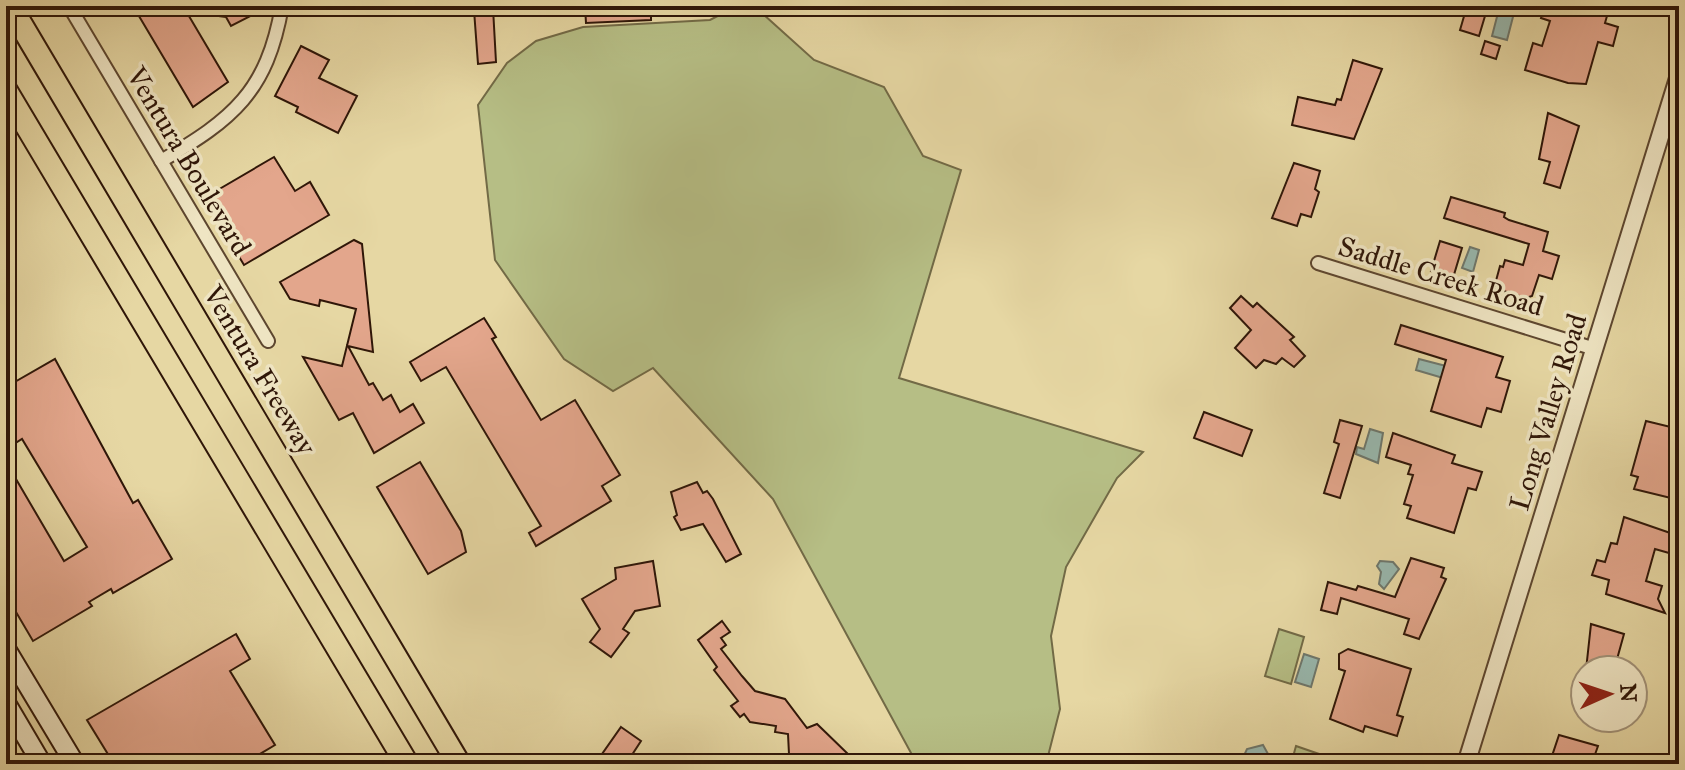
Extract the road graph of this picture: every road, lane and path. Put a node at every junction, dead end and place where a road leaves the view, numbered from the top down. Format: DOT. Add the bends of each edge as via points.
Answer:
graph roads {
  1 [pos="10,6"];
  2 [pos="69,6"];
  3 [pos="282,6"];
  4 [pos="1679,75"];
  5 [pos="6,91"];
  6 [pos="161,161"];
  7 [pos="1318,263"];
  8 [pos="268,341"];
  9 [pos="1595,349"];
  10 [pos="6,649"];
  11 [pos="12,672"];
  12 [pos="6,703"];
  13 [pos="42,764"];
  14 [pos="75,764"];
  15 [pos="407,764"];
  16 [pos="459,764"];
  17 [pos="1466,764"];
  1 -- 16 [label="highway, Ventura Freeway"];
  2 -- 6 [label="street, Ventura Boulevard"];
  3 -- 6 [label="street" via="276,41 239,108 215,130"];
  4 -- 9 [label="street, Long Valley Road"];
  5 -- 15 [label="highway"];
  6 -- 8 [label="street, Ventura Boulevard"];
  7 -- 9 [label="street, Saddle Creek Road"];
  9 -- 17 [label="street, Long Valley Road"];
  10 -- 11 [label="main road"];
  11 -- 14 [label="main road"];
  12 -- 13 [label="main road"];
}
